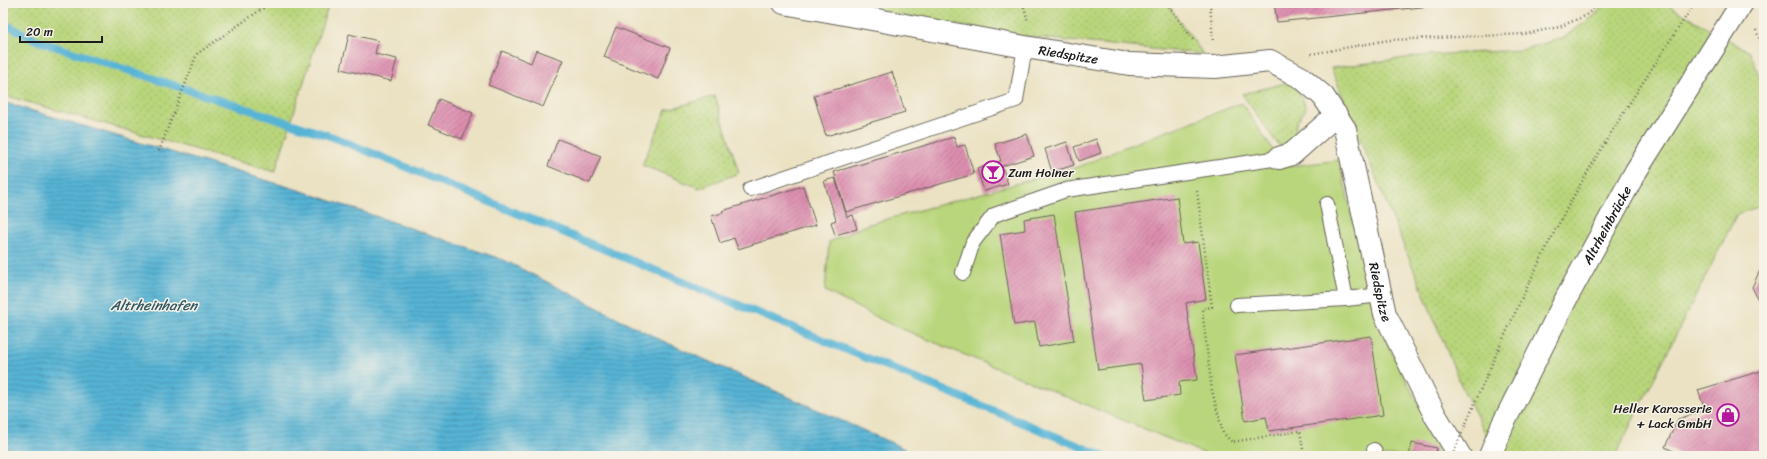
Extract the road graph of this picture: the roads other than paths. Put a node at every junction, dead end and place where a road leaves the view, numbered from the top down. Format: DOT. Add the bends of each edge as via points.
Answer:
graph roads {
  1 [pos="784,3"];
  2 [pos="1742,3"];
  3 [pos="1025,48"];
  4 [pos="1336,115"];
  5 [pos="1279,158"];
  6 [pos="750,189"];
  7 [pos="1327,204"];
  8 [pos="963,273"];
  9 [pos="1381,295"];
  10 [pos="1346,299"];
  11 [pos="1238,305"];
  12 [pos="1460,456"];
  13 [pos="1490,456"];
  1 -- 3 [label="street, Riedspitze"];
  2 -- 13 [label="street, Altrheinbrücke" via="1632,178 1567,297 1503,424"];
  3 -- 4 [label="street, Riedspitze" via="1129,64 1215,67 1270,61 1302,78 1323,96"];
  3 -- 6 [label="lane" via="1016,100"];
  4 -- 5 [label="street" via="1292,154"];
  4 -- 9 [label="street, Riedspitze" via="1345,129"];
  5 -- 8 [label="lane" via="1066,190 994,215 973,242"];
  7 -- 10 [label="lane"];
  9 -- 10 [label="lane"];
  9 -- 12 [label="street, Riedspitze" via="1385,314 1435,415"];
  10 -- 11 [label="lane"];
}
